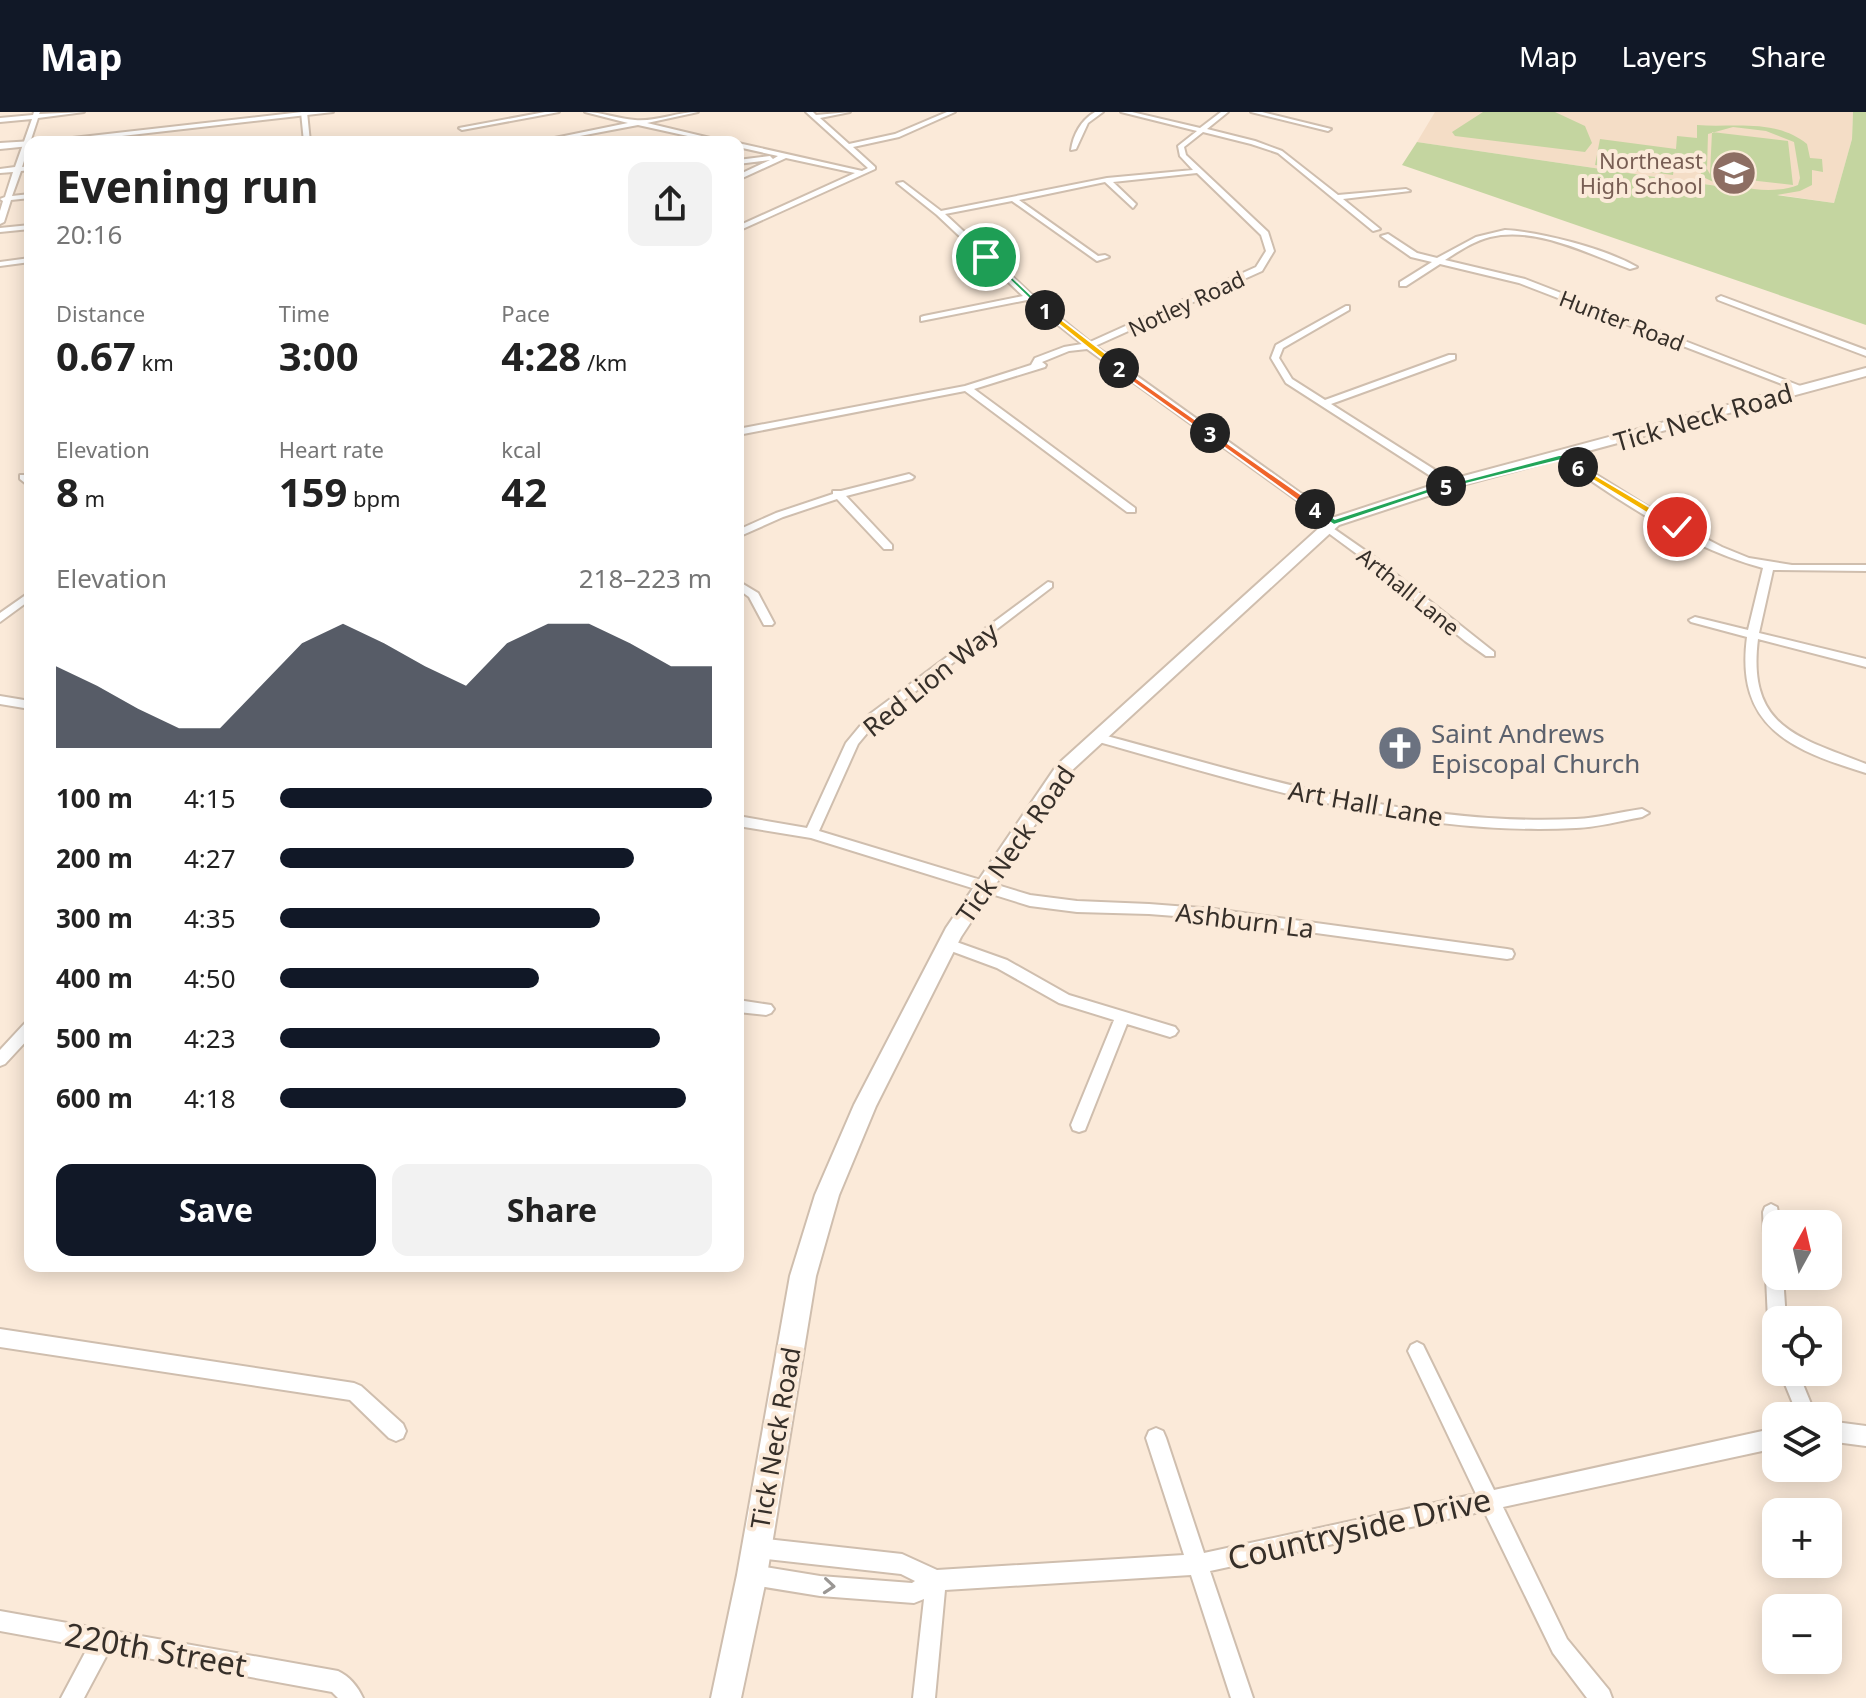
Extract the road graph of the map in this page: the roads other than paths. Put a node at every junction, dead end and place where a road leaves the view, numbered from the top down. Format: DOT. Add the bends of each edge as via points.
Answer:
graph roads {
  1 [pos="81,112"];
  2 [pos="328,112"];
  3 [pos="556,112"];
  4 [pos="588,112"];
  5 [pos="695,112"];
  6 [pos="847,112"];
  7 [pos="952,112"];
  8 [pos="1100,112"];
  9 [pos="1124,112"];
  10 [pos="1225,112"];
  11 [pos="1254,112"];
  12 [pos="304,113"];
  13 [pos="36,114"];
  14 [pos="812,114"];
  15 [pos="0,120"];
  16 [pos="637,123"];
  17 [pos="462,128"];
  18 [pos="1200,129"];
  19 [pos="1328,129"];
  20 [pos="30,136"];
  21 [pos="96,136"];
  22 [pos="306,136"];
  23 [pos="569,136"];
  24 [pos="694,136"];
  25 [pos="24,144"];
  26 [pos="0,146"];
  27 [pos="744,146"];
  28 [pos="849,146"];
  29 [pos="1073,149"];
  30 [pos="24,155"];
  31 [pos="787,155"];
  32 [pos="744,161"];
  33 [pos="19,169"];
  34 [pos="24,169"];
  35 [pos="0,171"];
  36 [pos="1201,171"];
  37 [pos="864,173"];
  38 [pos="744,175"];
  39 [pos="1107,180"];
  40 [pos="901,183"];
  41 [pos="1406,191"];
  42 [pos="24,197"];
  43 [pos="1336,197"];
  44 [pos="10,198"];
  45 [pos="0,199"];
  46 [pos="1015,200"];
  47 [pos="1133,206"];
  48 [pos="940,213"];
  49 [pos="0,222"];
  50 [pos="744,226"];
  51 [pos="24,228"];
  52 [pos="1376,229"];
  53 [pos="0,230"];
  54 [pos="1385,236"];
  55 [pos="1105,257"];
  56 [pos="24,261"];
  57 [pos="1438,263"];
  58 [pos="0,264"];
  59 [pos="1633,267"];
  60 [pos="1403,284"];
  61 [pos="1029,297"];
  62 [pos="1721,298"];
  63 [pos="1346,308"];
  64 [pos="924,319"];
  65 [pos="1084,348"];
  66 [pos="1866,353"];
  67 [pos="1452,357"];
  68 [pos="1866,372"];
  69 [pos="967,388"];
  70 [pos="1803,389"];
  71 [pos="1325,403"];
  72 [pos="744,431"];
  73 [pos="1563,457"];
  74 [pos="909,477"];
  75 [pos="1450,484"];
  76 [pos="837,493"];
  77 [pos="1131,510"];
  78 [pos="1331,525"];
  79 [pos="744,531"];
  80 [pos="888,547"];
  81 [pos="1769,566"];
  82 [pos="1866,568"];
  83 [pos="1048,585"];
  84 [pos="744,588"];
  85 [pos="24,600"];
  86 [pos="0,619"];
  87 [pos="1695,620"];
  88 [pos="768,623"];
  89 [pos="1753,636"];
  90 [pos="1490,654"];
  91 [pos="1866,663"];
  92 [pos="0,700"];
  93 [pos="24,704"];
  94 [pos="1096,737"];
  95 [pos="1866,769"];
  96 [pos="1642,813"];
  97 [pos="744,822"];
  98 [pos="811,833"];
  99 [pos="986,885"];
  100 [pos="948,944"];
  101 [pos="1507,954"];
  102 [pos="744,1007"];
  103 [pos="766,1009"];
  104 [pos="1122,1018"];
  105 [pos="1170,1031"];
  106 [pos="24,1034"];
  107 [pos="0,1060"];
  108 [pos="1079,1125"];
  109 [pos="0,1338"];
  110 [pos="1417,1351"];
  111 [pos="396,1431"];
  112 [pos="1842,1433"];
  113 [pos="1866,1436"];
  114 [pos="1156,1438"];
  115 [pos="1762,1441"];
  116 [pos="1490,1498"];
  117 [pos="757,1548"];
  118 [pos="1198,1564"];
  119 [pos="752,1575"];
  120 [pos="936,1580"];
  121 [pos="0,1621"];
  122 [pos="103,1641"];
  123 [pos="72,1698"];
  124 [pos="352,1698"];
  125 [pos="726,1698"];
  126 [pos="924,1698"];
  127 [pos="1242,1698"];
  128 [pos="1601,1698"];
  1 -- 13 [label="street"];
  2 -- 12 [label="street"];
  3 -- 17 [label="street"];
  4 -- 16 [label="street"];
  5 -- 16 [label="street"];
  6 -- 14 [label="street"];
  7 -- 28 [label="street" via="897,136"];
  8 -- 29 [label="street" via="1083,125"];
  9 -- 18 [label="street"];
  10 -- 18 [label="street"];
  11 -- 19 [label="street"];
  12 -- 21 [label="street"];
  12 -- 22 [label="street"];
  13 -- 15 [label="street"];
  13 -- 20 [label="street"];
  14 -- 28 [label="street"];
  16 -- 23 [label="street"];
  16 -- 24 [label="street"];
  18 -- 36 [label="street, Notley Road" via="1181,146 1183,156"];
  18 -- 43 [label="street" via="1280,152"];
  25 -- 26 [label="street"];
  27 -- 31 [label="street"];
  28 -- 37 [label="street" via="873,168"];
  30 -- 33 [label="street"];
  31 -- 32 [label="street"];
  31 -- 37 [label="street"];
  31 -- 38 [label="street"];
  33 -- 34 [label="street"];
  33 -- 35 [label="street"];
  33 -- 44 [label="street"];
  36 -- 39 [label="street"];
  36 -- 65 [label="street, Notley Road" via="1265,234 1270,251 1259,269"];
  37 -- 50 [label="street"];
  39 -- 46 [label="street"];
  39 -- 47 [label="street"];
  40 -- 48 [label="street, Arthall Lane"];
  41 -- 43 [label="street"];
  42 -- 44 [label="street"];
  43 -- 52 [label="street"];
  44 -- 45 [label="street"];
  44 -- 49 [label="street"];
  46 -- 48 [label="street"];
  46 -- 55 [label="street" via="1097,259"];
  48 -- 61 [label="street, Arthall Lane"];
  51 -- 53 [label="street"];
  54 -- 57 [label="street, Hunter Road"];
  56 -- 58 [label="street"];
  57 -- 59 [label="street" via="1488,235 1506,232"];
  57 -- 60 [label="street"];
  57 -- 70 [label="street, Hunter Road" via="1522,281"];
  61 -- 64 [label="street"];
  61 -- 65 [label="street, Arthall Lane"];
  62 -- 66 [label="street"];
  63 -- 71 [label="street" via="1279,347 1275,358 1289,381"];
  65 -- 69 [label="street, Notley Road"];
  65 -- 78 [label="street, Arthall Lane"];
  67 -- 71 [label="street"];
  68 -- 70 [label="street, Tick Neck Road"];
  69 -- 72 [label="street, Notley Road"];
  69 -- 77 [label="street"];
  70 -- 73 [label="street, Tick Neck Road"];
  71 -- 75 [label="street"];
  73 -- 75 [label="street, Tick Neck Road"];
  73 -- 81 [label="street" via="1677,527"];
  74 -- 76 [label="street"];
  75 -- 78 [label="street, Tick Neck Road"];
  76 -- 79 [label="street"];
  76 -- 80 [label="street"];
  78 -- 90 [label="street, Arthall Lane"];
  78 -- 94 [label="street, Tick Neck Road"];
  81 -- 82 [label="street"];
  81 -- 89 [label="street"];
  83 -- 98 [label="street, Red Lion Way" via="874,717 852,743"];
  84 -- 88 [label="street" via="754,595"];
  85 -- 86 [label="street"];
  87 -- 89 [label="street"];
  89 -- 91 [label="street"];
  89 -- 95 [label="street" via="1750,682 1765,715 1797,740"];
  92 -- 93 [label="street"];
  94 -- 96 [label="street, Art Hall Lane" via="1274,786 1429,817 1534,826 1610,822"];
  94 -- 99 [label="street, Tick Neck Road" via="1063,769"];
  97 -- 98 [label="street, Ashburn La"];
  98 -- 99 [label="street, Ashburn La"];
  99 -- 100 [label="street, Tick Neck Road"];
  99 -- 101 [label="street, Ashburn La" via="1006,895 1064,906 1171,910"];
  100 -- 104 [label="street" via="1002,964 1064,999"];
  100 -- 117 [label="street, Tick Neck Road" via="865,1105 827,1195 803,1276"];
  102 -- 103 [label="street"];
  104 -- 105 [label="street"];
  104 -- 108 [label="street"];
  106 -- 107 [label="street"];
  109 -- 111 [label="street" via="354,1392"];
  110 -- 116 [label="street"];
  112 -- 113 [label="street"];
  114 -- 118 [label="street"];
  115 -- 116 [label="street, Countryside Drive"];
  116 -- 118 [label="street, Countryside Drive"];
  116 -- 128 [label="street" via="1560,1646"];
  117 -- 119 [label="street, Tick Neck Road"];
  117 -- 120 [label="street, Countryside Drive" via="902,1564"];
  118 -- 120 [label="street, Countryside Drive"];
  118 -- 127 [label="street"];
  119 -- 120 [label="street, Countryside Drive, one-way" via="914,1593"];
  119 -- 125 [label="street, Tick Neck Road"];
  120 -- 126 [label="street"];
  121 -- 122 [label="street, 220th Street"];
  122 -- 123 [label="street"];
  122 -- 124 [label="street, 220th Street" via="338,1682"];
}
